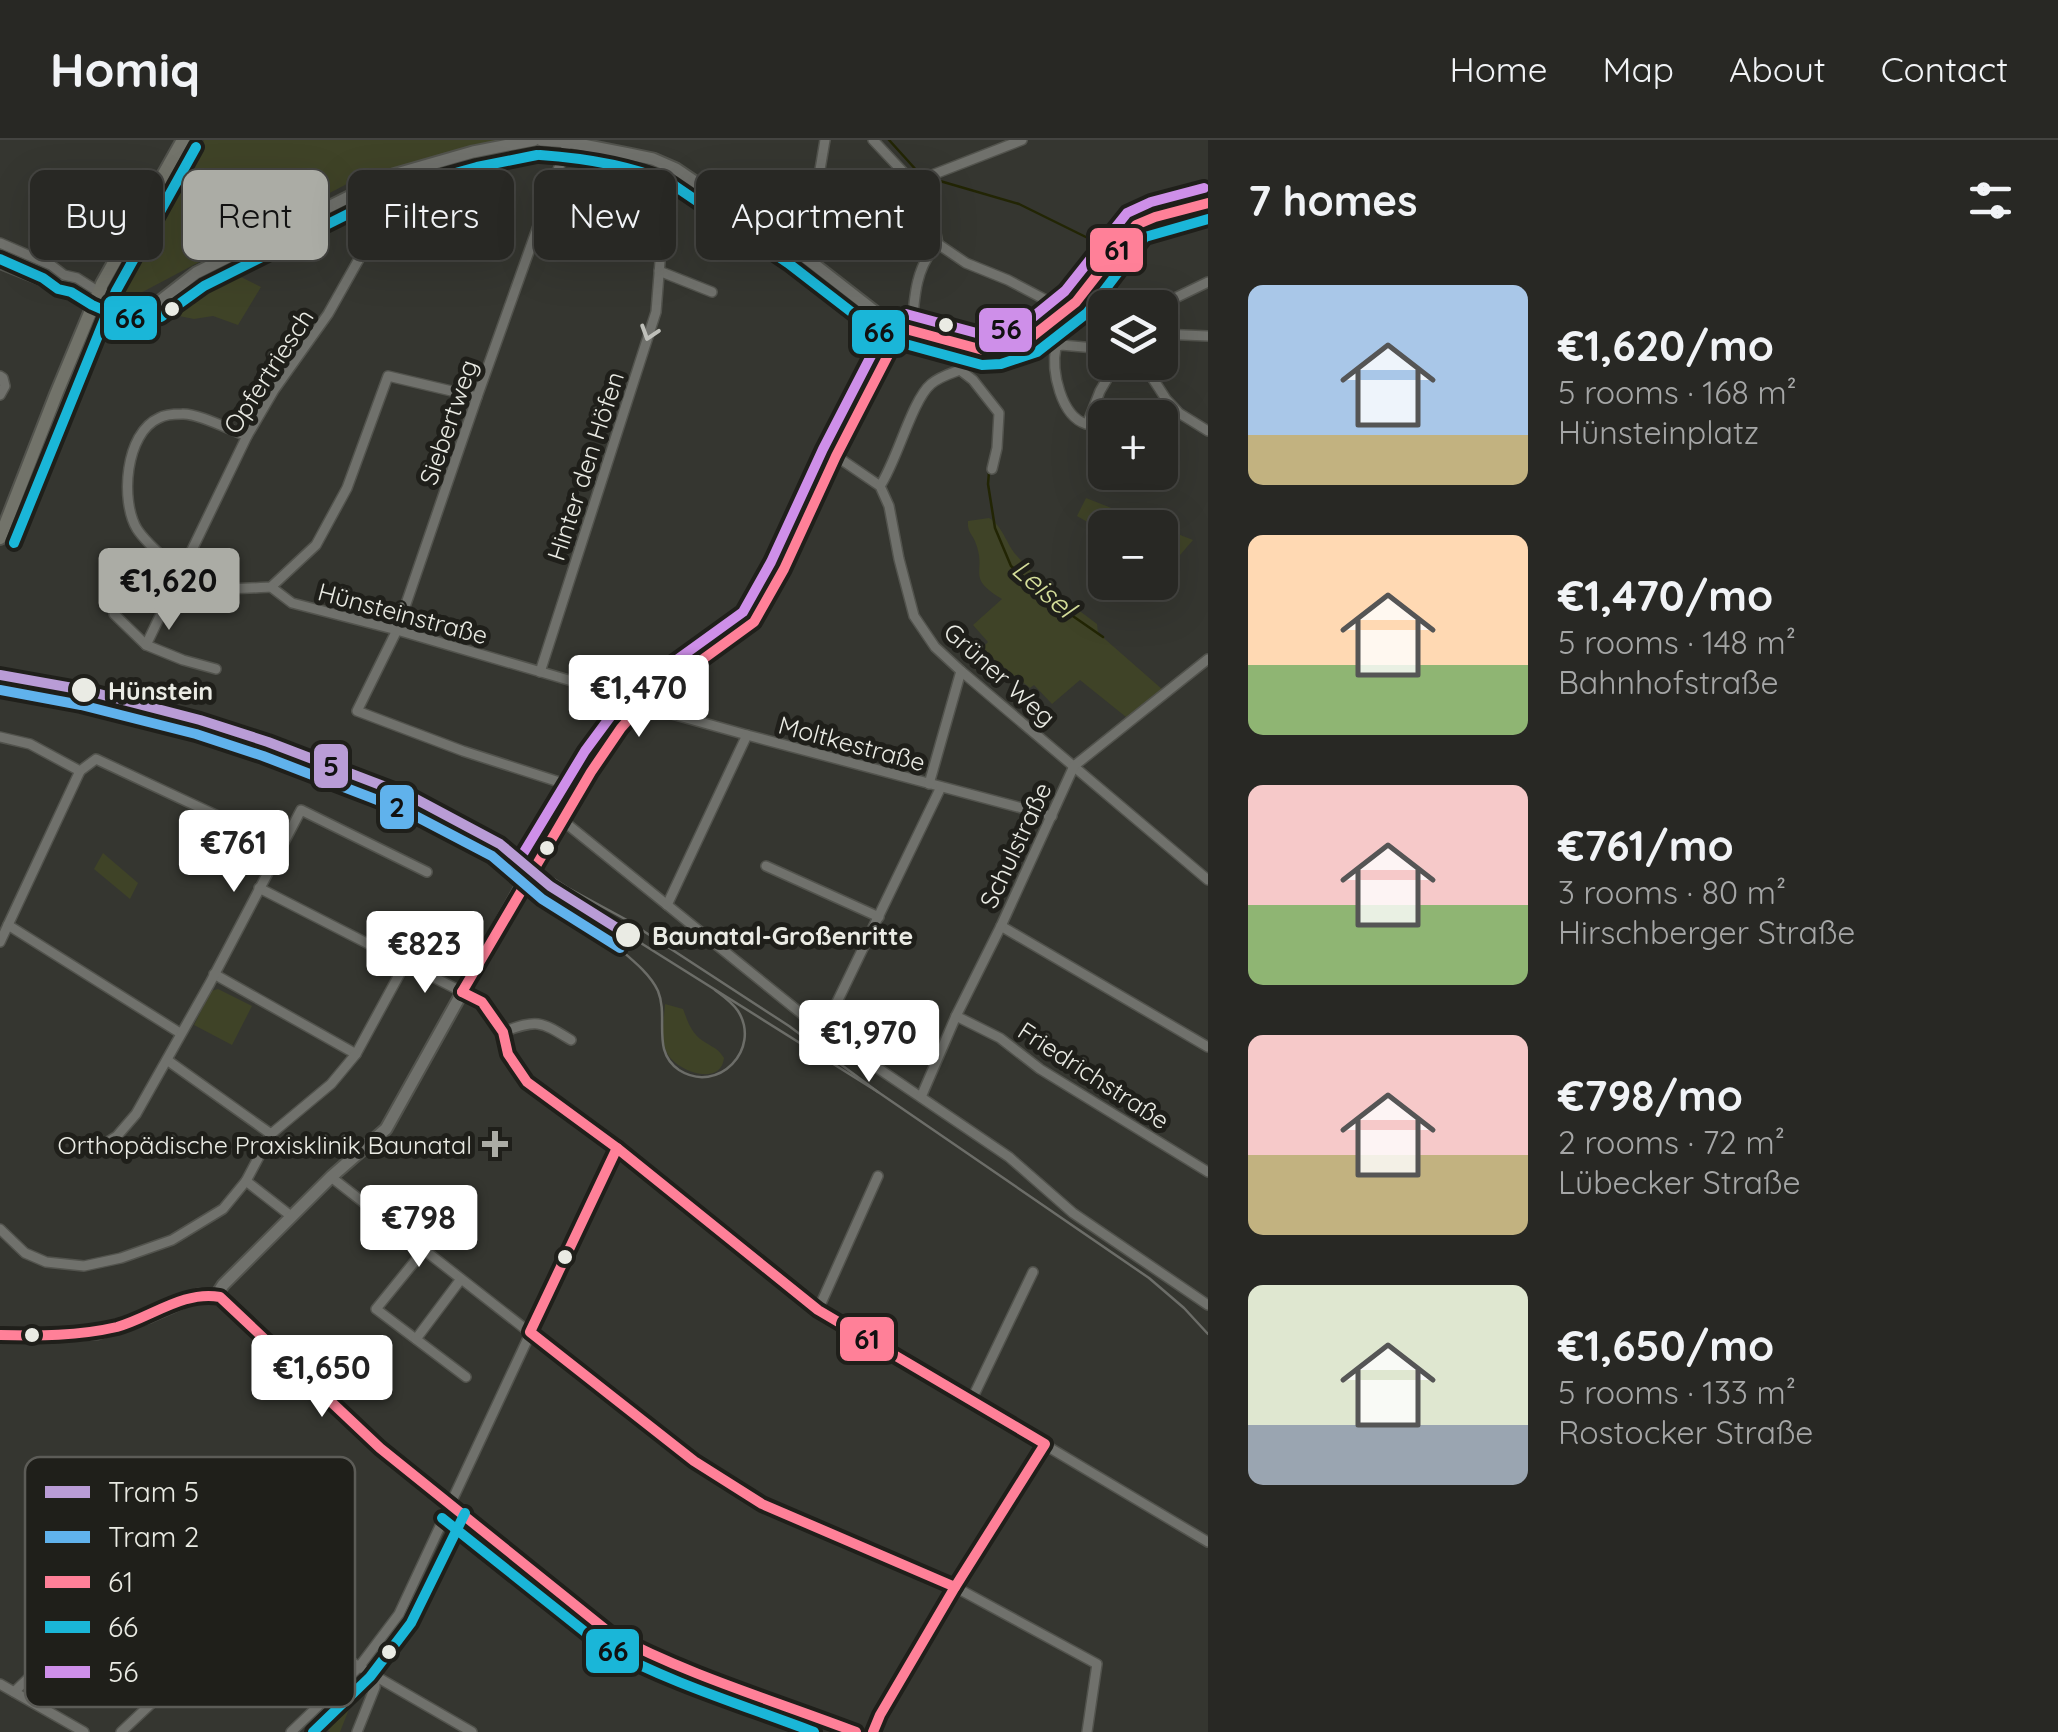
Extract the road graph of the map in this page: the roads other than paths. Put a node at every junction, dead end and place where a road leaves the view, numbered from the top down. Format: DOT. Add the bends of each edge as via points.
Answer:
graph roads {
  1 [pos="182,140"];
  2 [pos="538,140"];
  3 [pos="826,140"];
  4 [pos="873,140"];
  5 [pos="1022,140"];
  6 [pos="568,142"];
  7 [pos="676,169"];
  8 [pos="410,170"];
  9 [pos="821,170"];
  10 [pos="902,170"];
  11 [pos="940,172"];
  12 [pos="696,182"];
  13 [pos="348,196"];
  14 [pos="1208,203"];
  15 [pos="0,244"];
  16 [pos="940,245"];
  17 [pos="358,260"];
  18 [pos="810,260"];
  19 [pos="926,260"];
  20 [pos="0,264"];
  21 [pos="658,271"];
  22 [pos="62,280"];
  23 [pos="1208,282"];
  24 [pos="99,292"];
  25 [pos="712,292"];
  26 [pos="1178,297"];
  27 [pos="159,302"];
  28 [pos="93,306"];
  29 [pos="1070,306"];
  30 [pos="1088,313"];
  31 [pos="907,329"];
  32 [pos="1178,335"];
  33 [pos="1208,336"];
  34 [pos="966,345"];
  35 [pos="1088,348"];
  36 [pos="960,370"];
  37 [pos="0,376"];
  38 [pos="1106,380"];
  39 [pos="1154,380"];
  40 [pos="0,395"];
  41 [pos="476,397"];
  42 [pos="1208,431"];
  43 [pos="247,436"];
  44 [pos="836,456"];
  45 [pos="992,469"];
  46 [pos="880,486"];
  47 [pos="0,538"];
  48 [pos="180,572"];
  49 [pos="271,587"];
  50 [pos="114,614"];
  51 [pos="397,630"];
  52 [pos="146,644"];
  53 [pos="1208,659"];
  54 [pos="216,670"];
  55 [pos="540,672"];
  56 [pos="960,672"];
  57 [pos="644,702"];
  58 [pos="747,735"];
  59 [pos="0,737"];
  60 [pos="1074,766"];
  61 [pos="80,771"];
  62 [pos="929,784"];
  63 [pos="940,787"];
  64 [pos="581,789"];
  65 [pos="1052,816"];
  66 [pos="562,820"];
  67 [pos="282,846"];
  68 [pos="766,866"];
  69 [pos="426,872"];
  70 [pos="1208,880"];
  71 [pos="260,888"];
  72 [pos="667,906"];
  73 [pos="878,918"];
  74 [pos="8,925"];
  75 [pos="1000,926"];
  76 [pos="0,942"];
  77 [pos="405,964"];
  78 [pos="214,974"];
  79 [pos="462,992"];
  80 [pos="956,1016"];
  81 [pos="823,1031"];
  82 [pos="503,1032"];
  83 [pos="180,1033"];
  84 [pos="571,1040"];
  85 [pos="1208,1046"];
  86 [pos="356,1054"];
  87 [pos="167,1060"];
  88 [pos="921,1096"];
  89 [pos="271,1134"];
  90 [pos="84,1147"];
  91 [pos="616,1148"];
  92 [pos="1208,1172"];
  93 [pos="878,1176"];
  94 [pos="331,1177"];
  95 [pos="246,1181"];
  96 [pos="291,1216"];
  97 [pos="0,1230"];
  98 [pos="424,1250"];
  99 [pos="1033,1272"];
  100 [pos="461,1279"];
  101 [pos="216,1296"];
  102 [pos="1208,1306"];
  103 [pos="818,1310"];
  104 [pos="530,1332"];
  105 [pos="0,1335"];
  106 [pos="416,1339"];
  107 [pos="466,1377"];
  108 [pos="972,1400"];
  109 [pos="1045,1444"];
  110 [pos="450,1506"];
  111 [pos="1208,1542"];
  112 [pos="955,1587"];
  113 [pos="355,1664"];
  114 [pos="360,1667"];
  115 [pos="355,1672"];
  116 [pos="375,1676"];
  117 [pos="25,1681"];
  118 [pos="0,1684"];
  119 [pos="14,1692"];
  120 [pos="25,1698"];
  121 [pos="40,1707"];
  122 [pos="148,1707"];
  123 [pos="318,1707"];
  124 [pos="84,1732"];
  125 [pos="121,1732"];
  126 [pos="292,1732"];
  127 [pos="357,1732"];
  128 [pos="472,1732"];
  129 [pos="856,1732"];
  130 [pos="872,1732"];
  131 [pos="1088,1732"];
  1 -- 24 [label="main road"];
  2 -- 6 [label="street"];
  2 -- 8 [label="street"];
  3 -- 9 [label="street"];
  4 -- 10 [label="street"];
  5 -- 11 [label="street"];
  6 -- 7 [label="street"];
  6 -- 41 [label="street, Siebertweg"];
  7 -- 12 [label="street"];
  7 -- 21 [label="street, Hinter den Höfen" via="666,186"];
  13 -- 27 [label="street" via="196,273"];
  14 -- 29 [label="street" via="1136,225"];
  15 -- 22 [label="street" via="51,265"];
  16 -- 29 [label="street"];
  17 -- 43 [label="street, Opfertriesch"];
  18 -- 31 [label="street"];
  19 -- 31 [label="street"];
  20 -- 22 [label="street" via="45,282"];
  21 -- 25 [label="street"];
  21 -- 55 [label="street, Hinter den Höfen, one-way" via="656,312"];
  22 -- 24 [label="street" via="77,278"];
  22 -- 28 [label="street"];
  23 -- 26 [label="street"];
  24 -- 27 [label="street" via="139,305"];
  24 -- 28 [label="main road"];
  27 -- 28 [label="street" via="141,316"];
  28 -- 47 [label="main road"];
  29 -- 30 [label="street"];
  29 -- 34 [label="street" via="1014,346"];
  31 -- 34 [label="street"];
  31 -- 44 [label="street"];
  32 -- 33 [label="street"];
  34 -- 36 [label="street"];
  35 -- 38 [label="street" via="1061,344 1054,354 1060,391 1079,423 1086,424"];
  36 -- 45 [label="street" via="999,413"];
  36 -- 46 [label="street" via="923,392"];
  37 -- 40 [label="street"];
  39 -- 42 [label="street" via="1179,412"];
  41 -- 49 [label="street" via="388,376 347,488 316,545"];
  41 -- 51 [label="street, Siebertweg"];
  43 -- 48 [label="street, Opfertriesch"];
  43 -- 48 [label="street" via="186,413 160,417 132,450 126,490 137,528"];
  44 -- 46 [label="street"];
  44 -- 57 [label="street" via="754,622"];
  46 -- 56 [label="street, Grüner Weg" via="914,616"];
  48 -- 49 [label="street" via="202,584"];
  48 -- 52 [label="street, Opfertriesch"];
  49 -- 51 [label="street, Hünsteinstraße" via="292,603"];
  50 -- 52 [label="street"];
  51 -- 55 [label="street, Hünsteinstraße"];
  51 -- 64 [label="street, Siebertweg" via="358,711"];
  52 -- 54 [label="street"];
  53 -- 60 [label="street, Schulstraße"];
  55 -- 57 [label="street, Hünsteinstraße"];
  56 -- 60 [label="street, Grüner Weg"];
  56 -- 62 [label="street"];
  57 -- 58 [label="street, Moltkestraße"];
  57 -- 64 [label="street"];
  58 -- 62 [label="street, Moltkestraße"];
  58 -- 72 [label="street"];
  59 -- 61 [label="street" via="30,744"];
  60 -- 65 [label="street, Schulstraße"];
  60 -- 70 [label="street, Grüner Weg"];
  61 -- 67 [label="street" via="96,759"];
  61 -- 74 [label="street"];
  62 -- 63 [label="street, Moltkestraße"];
  63 -- 65 [label="street, Moltkestraße"];
  63 -- 73 [label="street"];
  64 -- 66 [label="street"];
  65 -- 75 [label="street, Schulstraße"];
  66 -- 72 [label="street"];
  66 -- 79 [label="street"];
  67 -- 69 [label="street" via="301,810"];
  67 -- 71 [label="street"];
  68 -- 73 [label="street"];
  71 -- 77 [label="street"];
  71 -- 78 [label="street"];
  72 -- 81 [label="street"];
  73 -- 81 [label="street"];
  74 -- 76 [label="street"];
  74 -- 83 [label="street"];
  75 -- 80 [label="street, Schulstraße"];
  75 -- 85 [label="street"];
  77 -- 79 [label="street"];
  77 -- 86 [label="street"];
  78 -- 83 [label="street"];
  78 -- 86 [label="street"];
  79 -- 82 [label="street" via="482,1002"];
  79 -- 94 [label="street" via="386,1130"];
  80 -- 88 [label="street, Schulstraße"];
  80 -- 92 [label="street, Friedrichstraße"];
  81 -- 88 [label="street"];
  82 -- 84 [label="street" via="536,1022"];
  82 -- 91 [label="street" via="508,1054 527,1082"];
  83 -- 87 [label="street"];
  86 -- 89 [label="street"];
  87 -- 89 [label="street"];
  87 -- 90 [label="street" via="117,1136 92,1152"];
  88 -- 102 [label="street"];
  89 -- 95 [label="street"];
  91 -- 103 [label="street"];
  91 -- 104 [label="street"];
  93 -- 103 [label="street"];
  94 -- 96 [label="street"];
  94 -- 98 [label="street"];
  95 -- 96 [label="street"];
  95 -- 97 [label="street" via="223,1209 172,1240 106,1262 46,1262 24,1253"];
  96 -- 101 [label="street"];
  98 -- 100 [label="street"];
  98 -- 106 [label="street" via="376,1309"];
  99 -- 108 [label="street"];
  100 -- 104 [label="street"];
  100 -- 106 [label="street"];
  101 -- 105 [label="street" via="198,1296 96,1332"];
  101 -- 110 [label="street"];
  103 -- 108 [label="street"];
  104 -- 110 [label="street"];
  104 -- 112 [label="street" via="694,1461 762,1504"];
  106 -- 107 [label="street"];
  108 -- 109 [label="street"];
  109 -- 111 [label="street"];
  109 -- 112 [label="street"];
  110 -- 114 [label="street" via="398,1614"];
  110 -- 129 [label="street" via="611,1634"];
  112 -- 130 [label="street"];
  112 -- 131 [label="street" via="1097,1664"];
  113 -- 114 [label="street"];
  114 -- 115 [label="street"];
  114 -- 116 [label="street"];
  116 -- 127 [label="street"];
  116 -- 128 [label="street"];
  117 -- 119 [label="street"];
  118 -- 119 [label="street"];
  119 -- 120 [label="street"];
  121 -- 124 [label="street"];
  122 -- 125 [label="street"];
  123 -- 126 [label="street"];
}
